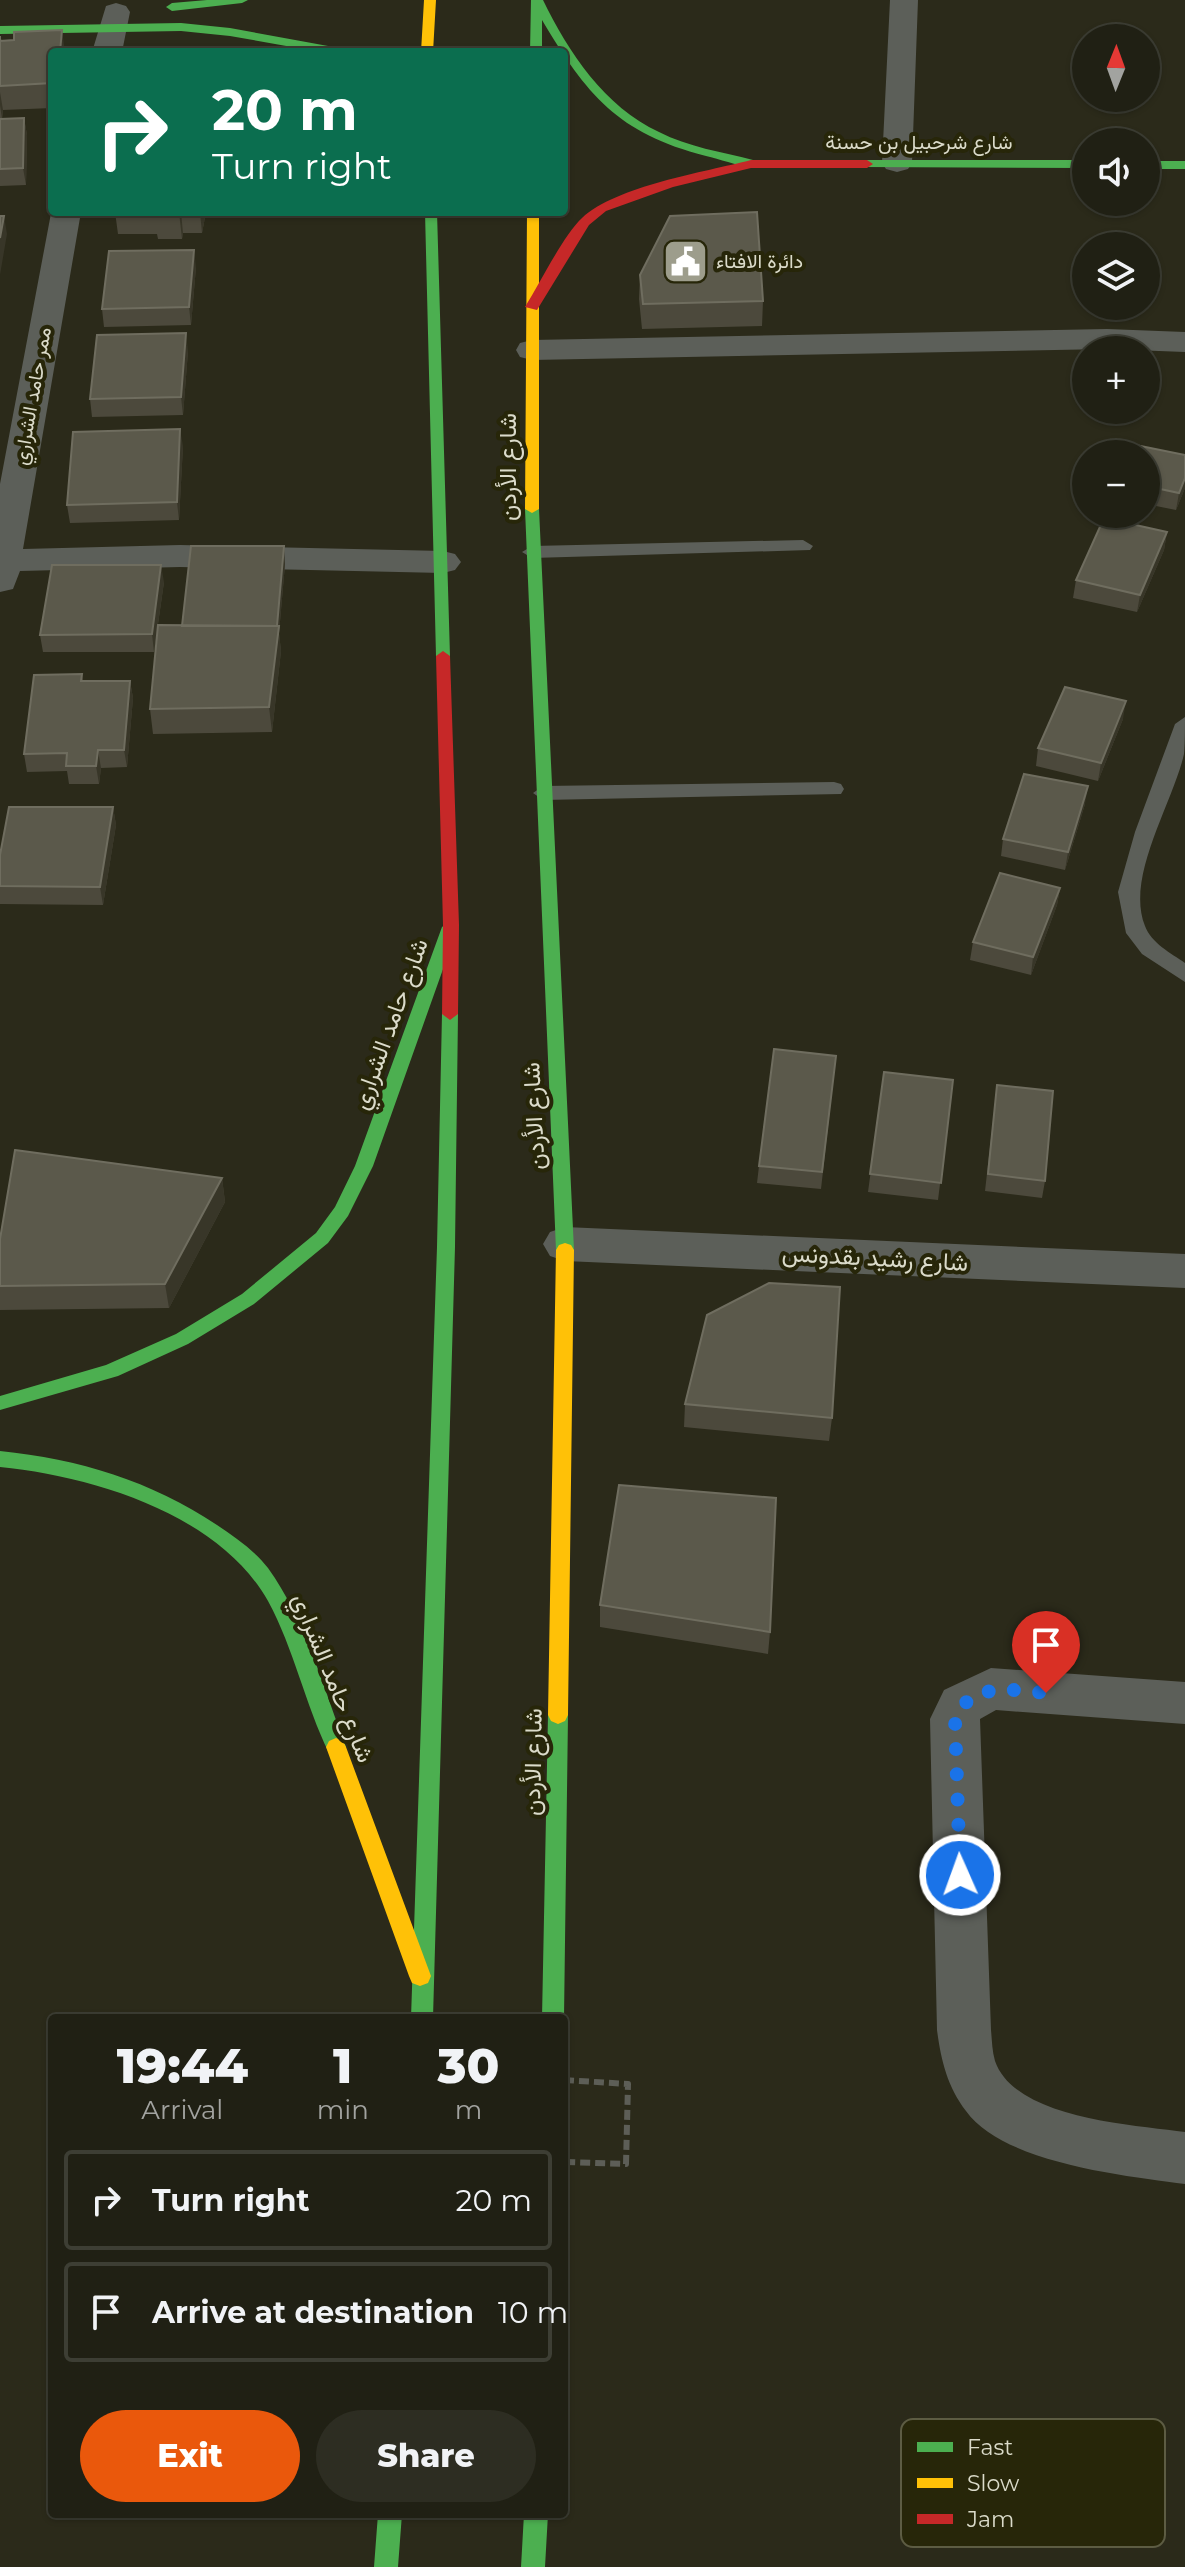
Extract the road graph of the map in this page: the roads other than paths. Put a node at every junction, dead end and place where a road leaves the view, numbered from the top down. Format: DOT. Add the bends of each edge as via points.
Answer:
graph roads {
  1 [pos="242,0"];
  2 [pos="430,0"];
  3 [pos="904,0"];
  4 [pos="537,1"];
  5 [pos="0,16"];
  6 [pos="0,30"];
  7 [pos="112,30"];
  8 [pos="317,48"];
  9 [pos="427,48"];
  10 [pos="536,48"];
  11 [pos="565,48"];
  12 [pos="568,53"];
  13 [pos="897,163"];
  14 [pos="751,164"];
  15 [pos="1072,164"];
  16 [pos="1160,165"];
  17 [pos="1185,165"];
  18 [pos="64,216"];
  19 [pos="431,216"];
  20 [pos="533,216"];
  21 [pos="532,307"];
  22 [pos="1185,342"];
  23 [pos="532,350"];
  24 [pos="803,546"];
  25 [pos="532,552"];
  26 [pos="443,562"];
  27 [pos="1,567"];
  28 [pos="1185,724"];
  29 [pos="834,789"];
  30 [pos="543,793"];
  31 [pos="451,925"];
  32 [pos="1185,974"];
  33 [pos="565,1244"];
  34 [pos="1185,1271"];
  35 [pos="0,1403"];
  36 [pos="0,1459"];
  37 [pos="1185,1703"];
  38 [pos="424,1987"];
  39 [pos="422,2014"];
  40 [pos="553,2014"];
  41 [pos="1185,2158"];
  42 [pos="390,2518"];
  43 [pos="536,2518"];
  44 [pos="386,2567"];
  45 [pos="533,2567"];
  1 -- 7 [label="main road"];
  2 -- 9 [label="main road"];
  3 -- 13 [label="street"];
  4 -- 10 [label="main road"];
  4 -- 11 [label="main road, شارع شرحبيل بن حسنة"];
  5 -- 7 [label="main road"];
  6 -- 7 [label="main road"];
  7 -- 8 [label="main road" via="181,27"];
  12 -- 14 [label="main road, شارع شرحبيل بن حسنة" via="626,119 653,134"];
  13 -- 14 [label="main road, شارع شرحبيل بن حسنة"];
  13 -- 15 [label="main road, شارع شرحبيل بن حسنة"];
  14 -- 21 [label="main road, شارع شرحبيل بن حسنة" via="669,184 602,208 584,223"];
  16 -- 17 [label="main road"];
  18 -- 27 [label="street, ممر حامد الشراري"];
  19 -- 26 [label="main road"];
  20 -- 21 [label="main road, شارع الأردن"];
  21 -- 23 [label="main road, شارع الأردن"];
  22 -- 23 [label="street"];
  23 -- 25 [label="main road, شارع الأردن"];
  24 -- 25 [label="lane"];
  25 -- 30 [label="main road, شارع الأردن"];
  26 -- 27 [label="street" via="180,556"];
  26 -- 31 [label="main road"];
  28 -- 32 [label="lane" via="1129,892 1134,928 1150,949"];
  29 -- 30 [label="lane"];
  30 -- 33 [label="main road, شارع الأردن"];
  31 -- 35 [label="main road, شارع حامد الشراري" via="365,1166 341,1213 308,1253 201,1329 132,1365"];
  31 -- 38 [label="main road"];
  33 -- 34 [label="street, شارع رشيد بقدونس"];
  33 -- 40 [label="main road, شارع الأردن"];
  36 -- 38 [label="main road, شارع حامد الشراري" via="60,1464 117,1480 165,1501 248,1559 276,1596"];
  37 -- 41 [label="street" via="991,1689 961,1705 955,1719 964,2030 972,2073 996,2107 1042,2132"];
  38 -- 39 [label="main road"];
  42 -- 44 [label="main road"];
  43 -- 45 [label="main road"];
}
